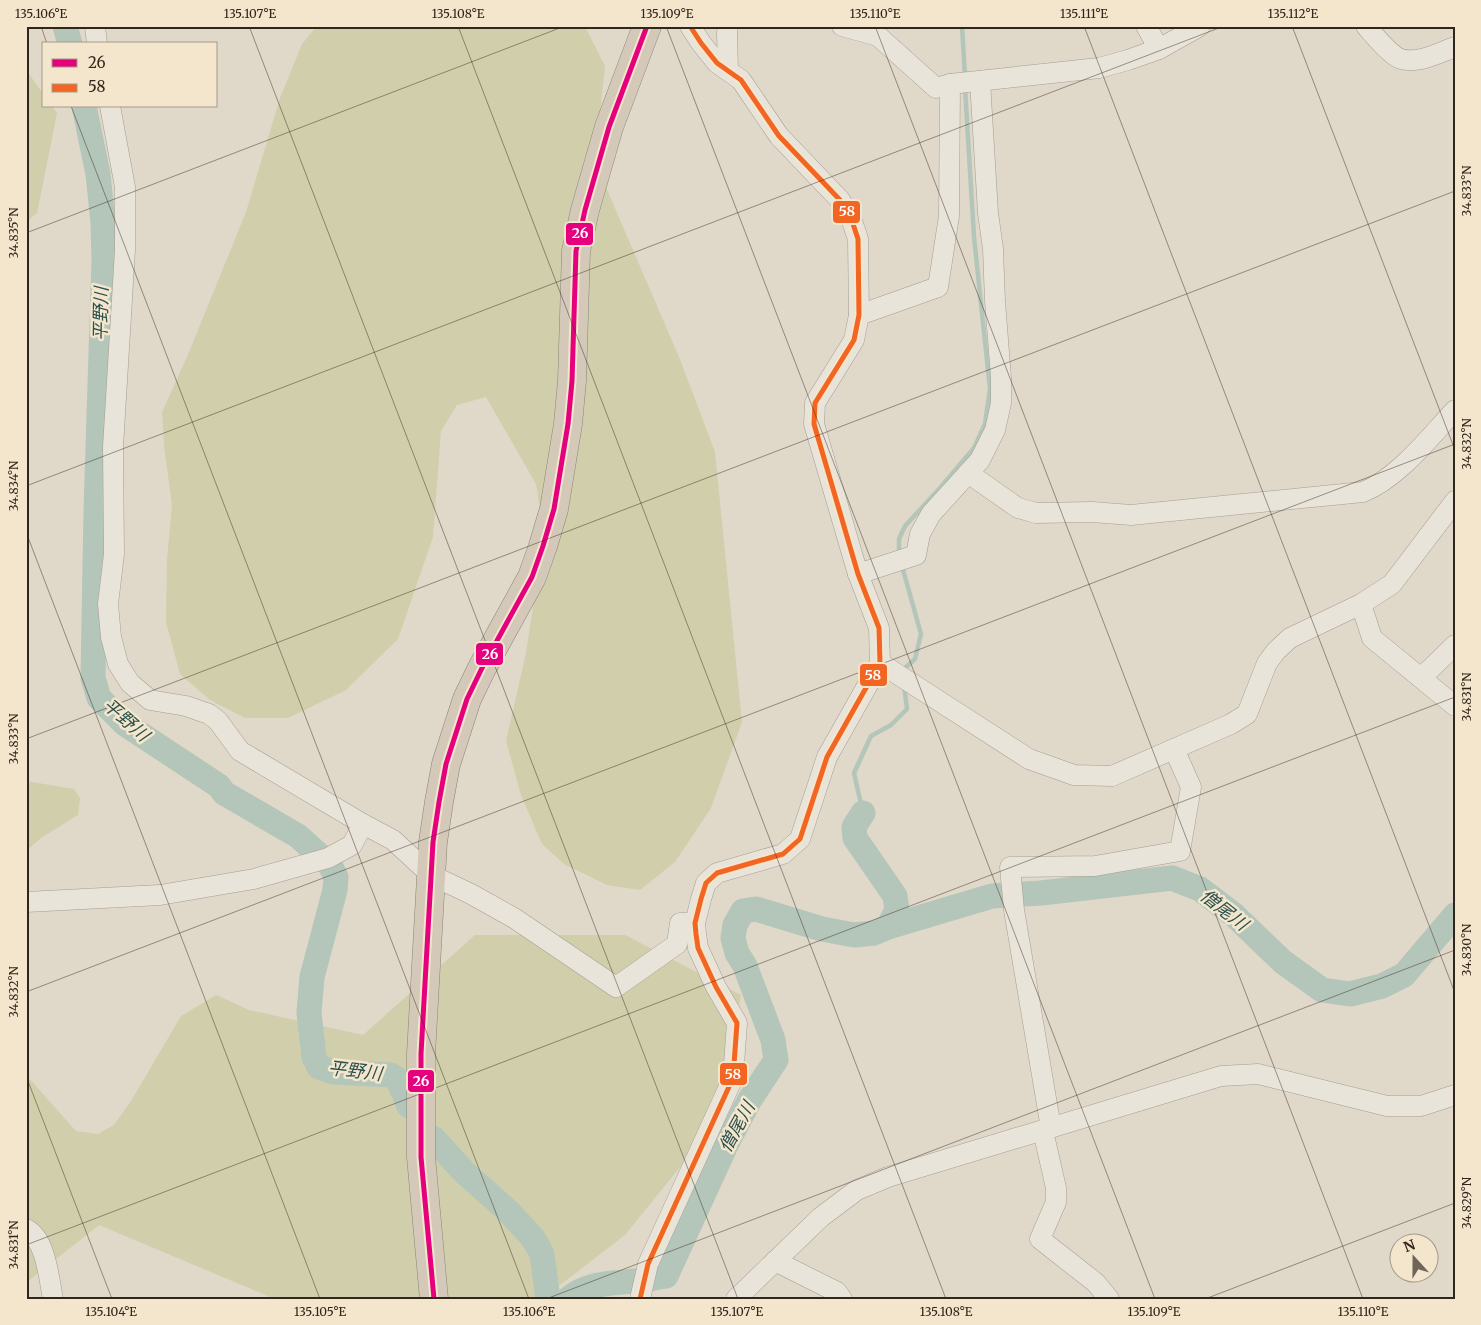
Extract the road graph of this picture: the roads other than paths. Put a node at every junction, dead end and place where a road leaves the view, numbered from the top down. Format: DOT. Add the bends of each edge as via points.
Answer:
graph roads {
  1 [pos="95,26"];
  2 [pos="647,26"];
  3 [pos="690,26"];
  4 [pos="728,26"];
  5 [pos="842,26"];
  6 [pos="1146,26"];
  7 [pos="1200,26"];
  8 [pos="1366,26"];
  9 [pos="97,42"];
  10 [pos="1455,48"];
  11 [pos="1159,49"];
  12 [pos="728,70"];
  13 [pos="980,81"];
  14 [pos="950,84"];
  15 [pos="110,108"];
  16 [pos="860,315"];
  17 [pos="1455,410"];
  18 [pos="968,473"];
  19 [pos="1455,501"];
  20 [pos="858,574"];
  21 [pos="1361,604"];
  22 [pos="1455,645"];
  23 [pos="880,663"];
  24 [pos="1421,678"];
  25 [pos="1455,706"];
  26 [pos="1174,749"];
  27 [pos="363,824"];
  28 [pos="431,875"];
  29 [pos="26,902"];
  30 [pos="695,923"];
  31 [pos="1455,1095"];
  32 [pos="1047,1130"];
  33 [pos="26,1230"];
  34 [pos="775,1261"];
  35 [pos="641,1294"];
  36 [pos="53,1299"];
  37 [pos="434,1299"];
  38 [pos="736,1299"];
  39 [pos="842,1299"];
  40 [pos="1109,1299"];
  1 -- 9 [label="street"];
  2 -- 28 [label="highway" via="609,127 576,251 572,381 554,510 532,577 482,668 456,732 439,802"];
  3 -- 12 [label="street" via="700,44"];
  4 -- 12 [label="street"];
  5 -- 14 [label="street" via="878,36 936,88"];
  6 -- 11 [label="street"];
  7 -- 11 [label="street"];
  8 -- 10 [label="street" via="1400,59 1422,60"];
  11 -- 13 [label="street" via="1099,68"];
  12 -- 16 [label="street" via="741,80 779,136 840,200 852,221 858,239"];
  13 -- 14 [label="street"];
  13 -- 18 [label="street" via="1001,404 995,430 980,460"];
  14 -- 16 [label="street" via="949,216 938,287"];
  15 -- 27 [label="street" via="125,187 125,250 113,447 114,554 108,604 118,664 130,683 150,700 209,714 240,751"];
  16 -- 20 [label="street" via="854,340 815,403 814,424"];
  17 -- 18 [label="street" via="1406,461 1374,487 1362,492 1131,515 1036,513 1018,508"];
  18 -- 20 [label="street" via="931,514 920,534 916,555"];
  19 -- 21 [label="street" via="1392,584"];
  20 -- 23 [label="street" via="879,628"];
  21 -- 24 [label="street" via="1372,638"];
  21 -- 26 [label="street" via="1290,638 1276,651 1267,663 1247,714"];
  22 -- 24 [label="street"];
  23 -- 26 [label="street" via="1029,759 1074,775 1112,776"];
  23 -- 30 [label="street" via="827,757 800,839 783,854 717,873 706,883"];
  24 -- 25 [label="street"];
  26 -- 32 [label="street" via="1191,787 1180,851 1095,866 1010,867"];
  27 -- 28 [label="street" via="393,840"];
  27 -- 29 [label="street" via="352,845 328,858 254,879 160,895"];
  28 -- 30 [label="street" via="514,918 616,987 677,944 680,924"];
  28 -- 37 [label="highway" via="420,1054 420,1123"];
  30 -- 35 [label="street" via="698,948 737,1024 733,1078 648,1264"];
  31 -- 32 [label="street" via="1421,1106 1387,1106 1258,1074 1221,1076"];
  32 -- 34 [label="street" via="888,1177 857,1190 821,1217"];
  32 -- 40 [label="street" via="1056,1202 1040,1239 1096,1284"];
  33 -- 36 [label="street" via="32,1232 42,1247"];
  34 -- 38 [label="street"];
  34 -- 39 [label="street" via="837,1292"];
}
